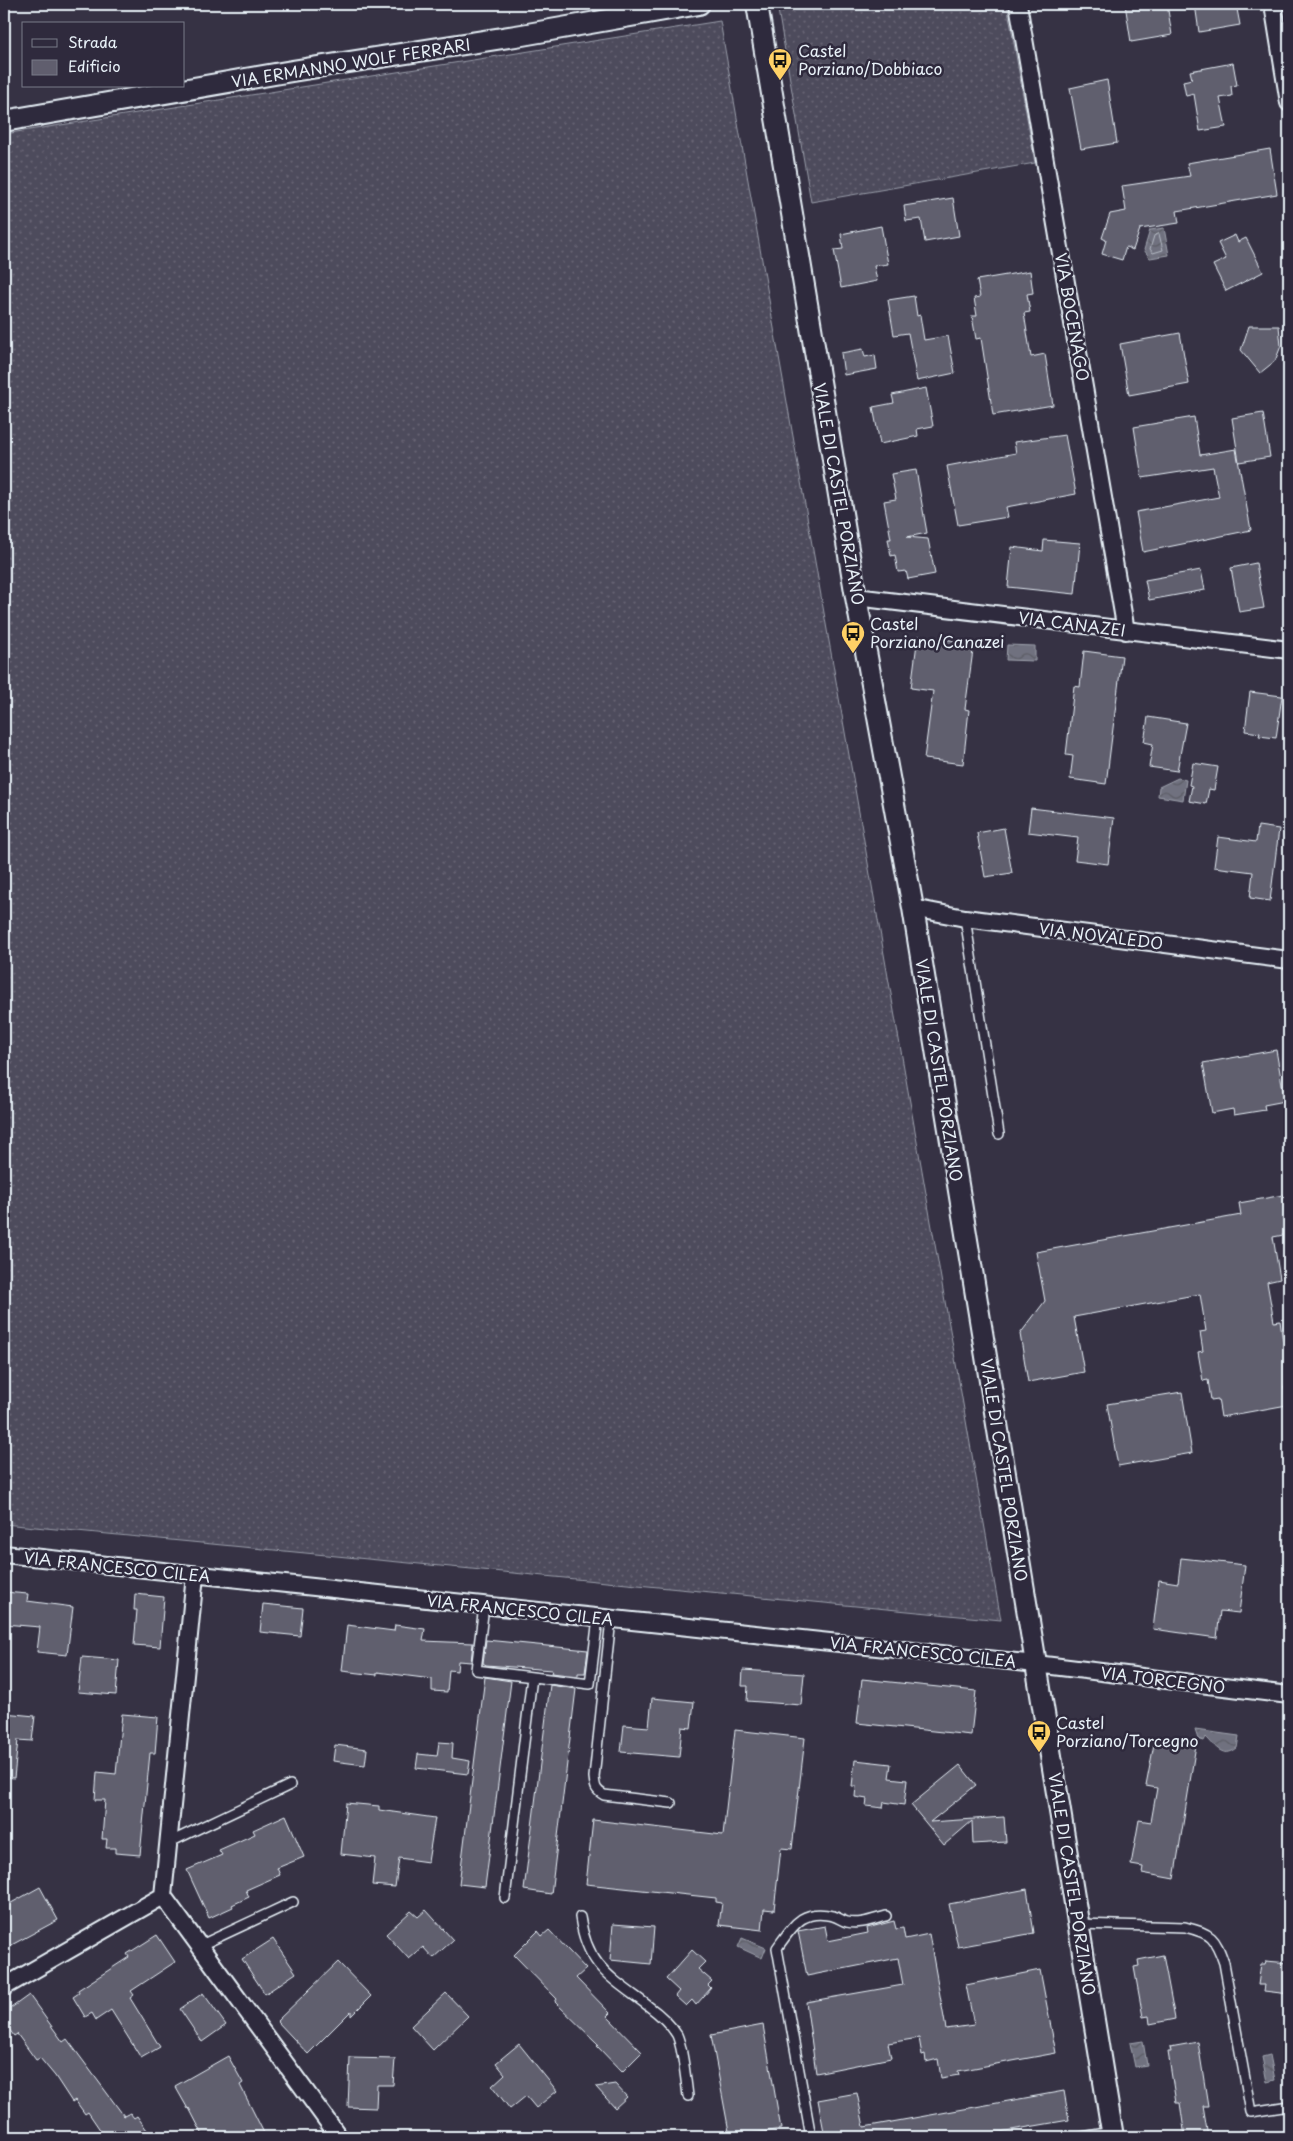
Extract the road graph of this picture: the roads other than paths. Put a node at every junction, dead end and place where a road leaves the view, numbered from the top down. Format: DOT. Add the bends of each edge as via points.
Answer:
graph roads {
  1 [pos="699,4"];
  2 [pos="757,4"];
  3 [pos="1018,4"];
  4 [pos="1273,4"];
  5 [pos="1289,103"];
  6 [pos="4,121"];
  7 [pos="856,597"];
  8 [pos="1126,631"];
  9 [pos="1289,650"];
  10 [pos="913,908"];
  11 [pos="966,918"];
  12 [pos="1289,960"];
  13 [pos="999,1134"];
  14 [pos="4,1554"];
  15 [pos="195,1575"];
  16 [pos="484,1606"];
  17 [pos="605,1619"];
  18 [pos="1036,1664"];
  19 [pos="532,1677"];
  20 [pos="1289,1695"];
  21 [pos="290,1785"];
  22 [pos="671,1803"];
  23 [pos="168,1843"];
  24 [pos="163,1896"];
  25 [pos="505,1898"];
  26 [pos="293,1902"];
  27 [pos="886,1916"];
  28 [pos="580,1917"];
  29 [pos="1078,1924"];
  30 [pos="199,1946"];
  31 [pos="4,1988"];
  32 [pos="688,2096"];
  33 [pos="1289,2106"];
  34 [pos="1113,2135"];
  35 [pos="339,2137"];
  36 [pos="811,2137"];
  37 [pos="1082,2137"];
  1 -- 6 [label="street, VIA ERMANNO WOLF FERRARI"];
  2 -- 7 [label="street, VIALE DI CASTEL PORZIANO"];
  3 -- 8 [label="street, VIA BOCENAGO"];
  4 -- 5 [label="street"];
  7 -- 8 [label="street, VIA CANAZEI"];
  7 -- 10 [label="street, VIALE DI CASTEL PORZIANO"];
  8 -- 9 [label="street, VIA CANAZEI"];
  10 -- 11 [label="street, VIA NOVALEDO"];
  10 -- 18 [label="street, VIALE DI CASTEL PORZIANO"];
  11 -- 12 [label="street, VIA NOVALEDO"];
  11 -- 13 [label="lane"];
  14 -- 15 [label="street, VIA FRANCESCO CILEA"];
  15 -- 16 [label="street, VIA FRANCESCO CILEA"];
  15 -- 23 [label="street"];
  16 -- 17 [label="street, VIA FRANCESCO CILEA"];
  16 -- 19 [label="lane" via="476,1670"];
  17 -- 18 [label="street, VIA FRANCESCO CILEA"];
  17 -- 19 [label="lane" via="590,1684"];
  17 -- 22 [label="lane" via="595,1787 604,1795"];
  18 -- 20 [label="street, VIA TORCEGNO"];
  18 -- 29 [label="street, VIALE DI CASTEL PORZIANO"];
  19 -- 25 [label="lane"];
  21 -- 23 [label="lane"];
  23 -- 24 [label="street"];
  24 -- 30 [label="street"];
  24 -- 31 [label="street"];
  26 -- 30 [label="lane"];
  27 -- 36 [label="lane" via="848,1922 820,1913 806,1915 796,1921 777,1948"];
  28 -- 32 [label="lane" via="583,1938 593,1960 660,2014 677,2036"];
  29 -- 33 [label="lane" via="1184,1927 1201,1931 1217,1941 1224,1963 1251,2112"];
  29 -- 34 [label="street, VIALE DI CASTEL PORZIANO"];
  30 -- 35 [label="street"];
  34 -- 37 [label="lane"];
}
